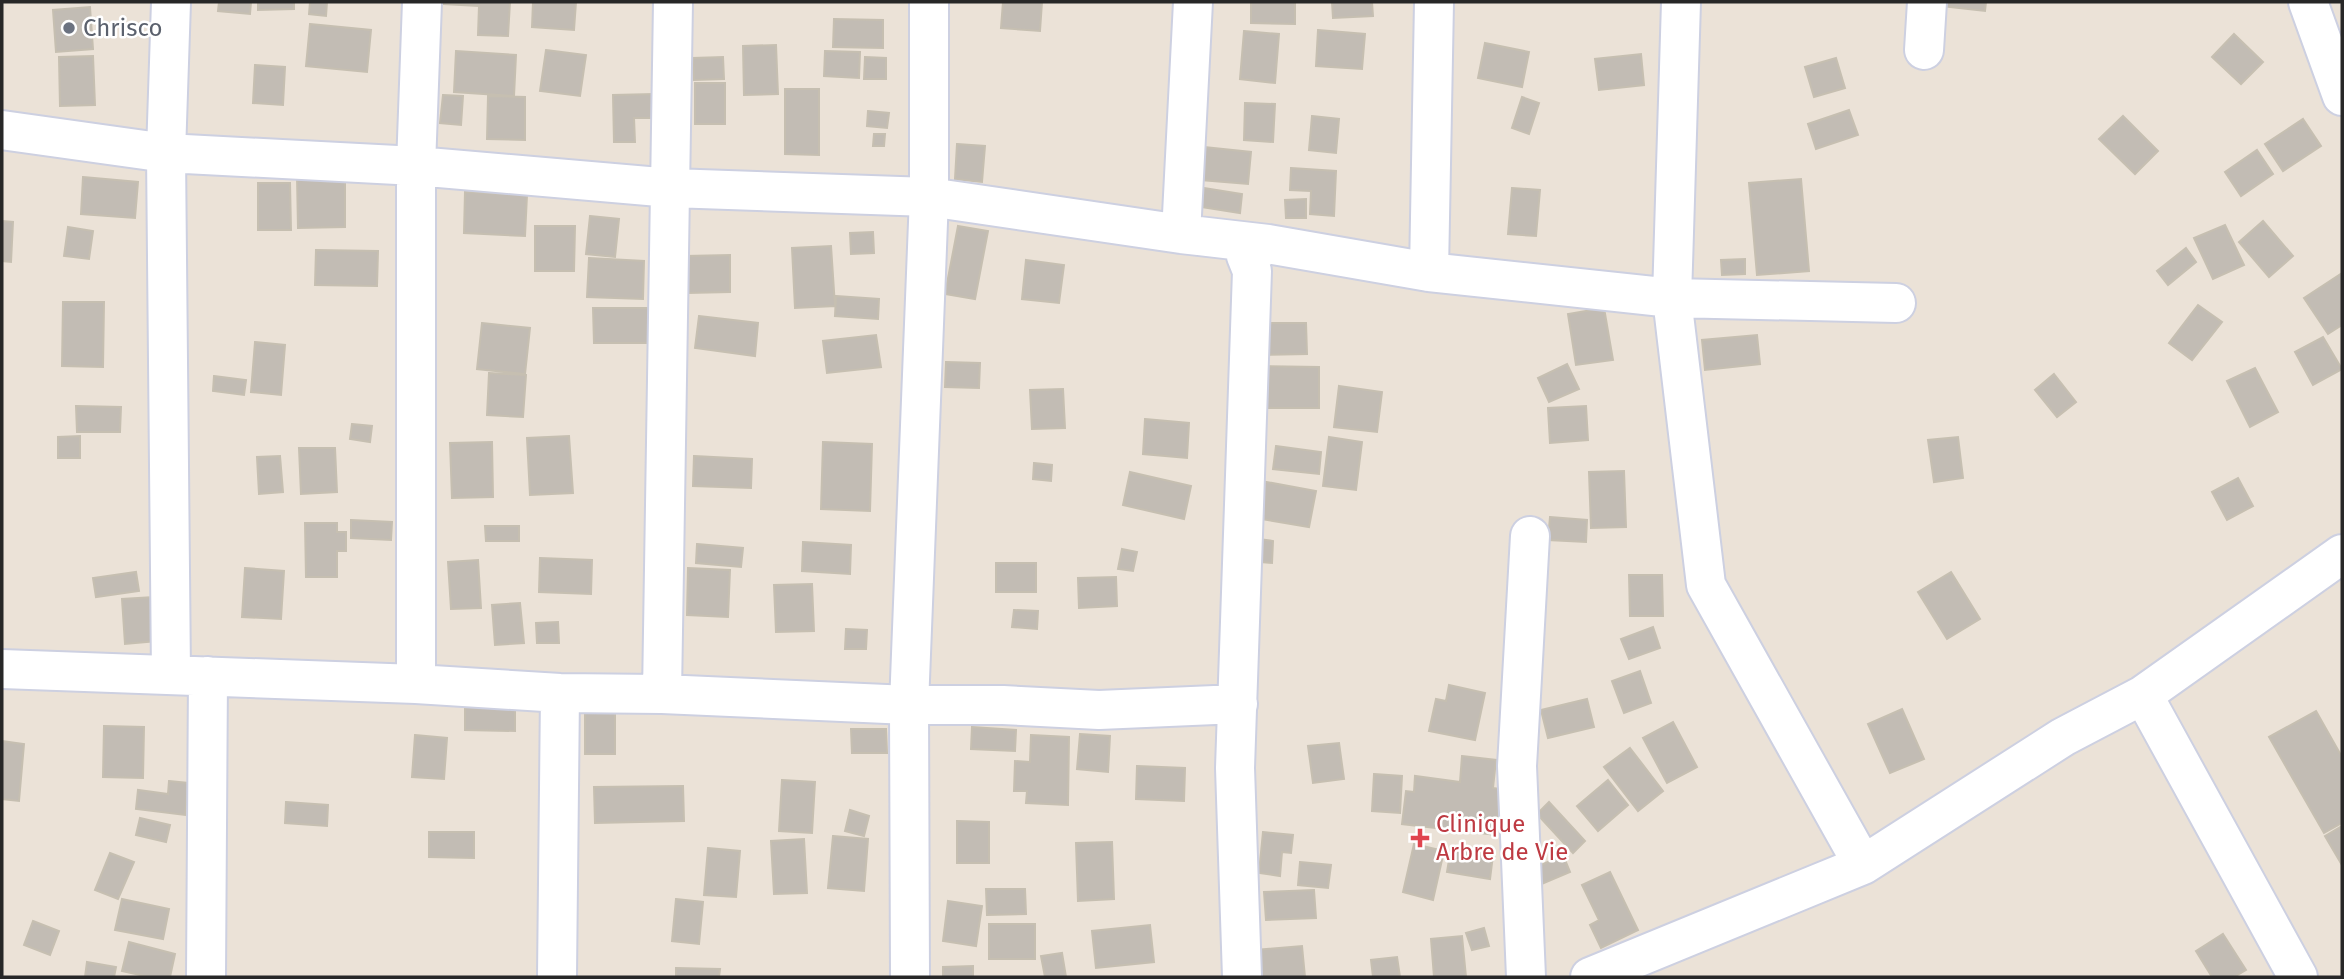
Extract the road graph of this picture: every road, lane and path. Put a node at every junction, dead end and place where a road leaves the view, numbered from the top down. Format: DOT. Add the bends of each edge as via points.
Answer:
graph roads {
  1 [pos="171,2"];
  2 [pos="422,2"];
  3 [pos="673,2"];
  4 [pos="929,2"];
  5 [pos="1193,2"];
  6 [pos="1434,2"];
  7 [pos="1681,2"];
  8 [pos="1927,2"];
  9 [pos="2308,2"];
  10 [pos="1924,51"];
  11 [pos="2342,96"];
  12 [pos="2,131"];
  13 [pos="166,153"];
  14 [pos="416,166"];
  15 [pos="671,188"];
  16 [pos="929,197"];
  17 [pos="1181,234"];
  18 [pos="1268,244"];
  19 [pos="1429,272"];
  20 [pos="1672,298"];
  21 [pos="1896,303"];
  22 [pos="1530,536"];
  23 [pos="2342,554"];
  24 [pos="2,669"];
  25 [pos="189,675"];
  26 [pos="416,684"];
  27 [pos="560,693"];
  28 [pos="662,694"];
  29 [pos="2143,695"];
  30 [pos="1238,704"];
  31 [pos="909,705"];
  32 [pos="1863,865"];
  33 [pos="206,977"];
  34 [pos="557,977"];
  35 [pos="910,977"];
  36 [pos="1242,977"];
  37 [pos="1526,977"];
  38 [pos="1590,977"];
  39 [pos="2298,977"];
  1 -- 13 [label="street"];
  2 -- 14 [label="street"];
  3 -- 15 [label="street"];
  4 -- 16 [label="street"];
  5 -- 17 [label="street"];
  6 -- 19 [label="street"];
  7 -- 20 [label="street"];
  8 -- 10 [label="street"];
  9 -- 11 [label="street"];
  12 -- 13 [label="street"];
  13 -- 14 [label="street"];
  13 -- 25 [label="street"];
  14 -- 15 [label="street"];
  14 -- 26 [label="street"];
  15 -- 16 [label="street"];
  15 -- 28 [label="street"];
  16 -- 17 [label="street"];
  16 -- 31 [label="street"];
  17 -- 18 [label="street"];
  18 -- 19 [label="street"];
  18 -- 30 [label="street" via="1247,256 1252,271"];
  19 -- 20 [label="street"];
  20 -- 21 [label="street"];
  20 -- 32 [label="street" via="1706,585"];
  22 -- 37 [label="street" via="1517,766"];
  23 -- 29 [label="street"];
  24 -- 25 [label="street"];
  25 -- 26 [label="street"];
  25 -- 33 [label="street"];
  26 -- 27 [label="street"];
  27 -- 28 [label="street"];
  27 -- 34 [label="street"];
  28 -- 31 [label="street"];
  29 -- 32 [label="street" via="2063,737"];
  29 -- 39 [label="street"];
  30 -- 31 [label="street" via="1099,710"];
  30 -- 36 [label="street" via="1235,768"];
  31 -- 35 [label="street"];
  32 -- 38 [label="street"];
}
